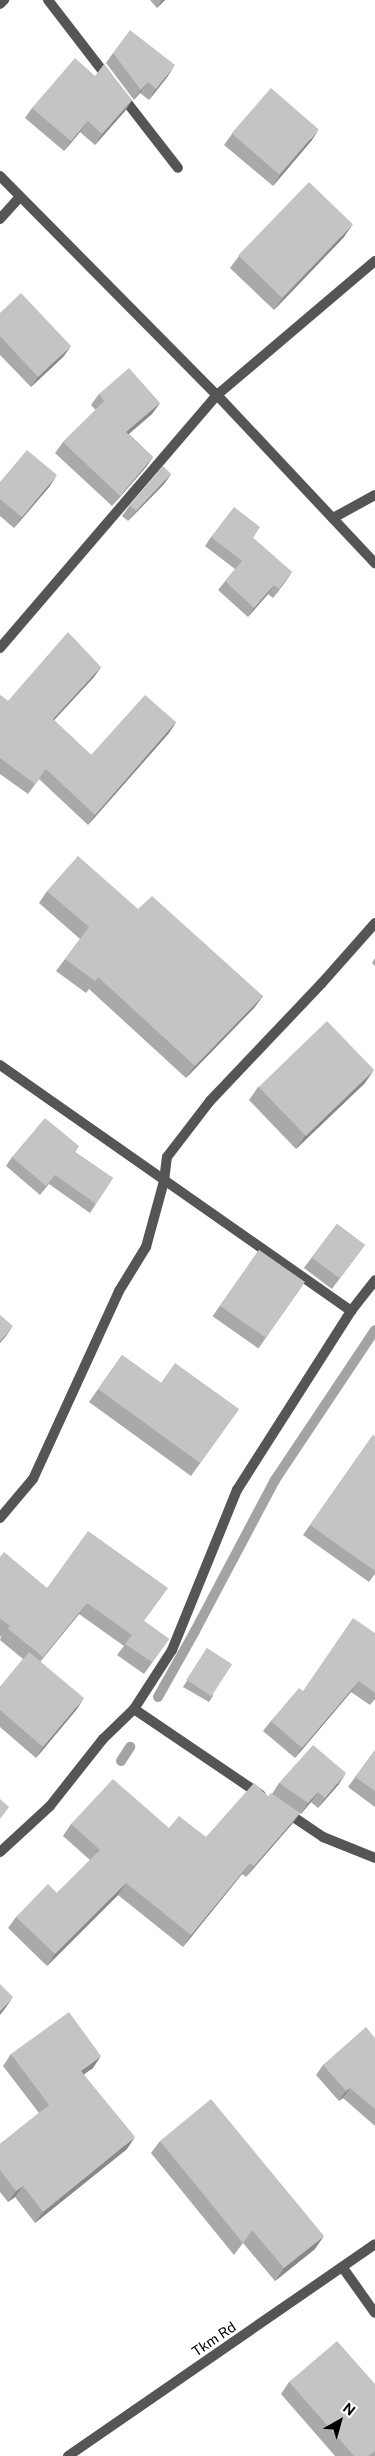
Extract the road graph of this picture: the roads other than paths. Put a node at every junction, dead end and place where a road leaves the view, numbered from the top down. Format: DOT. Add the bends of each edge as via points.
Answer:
graph roads {
  1 [pos="4,0"];
  2 [pos="48,0"];
  3 [pos="0,4"];
  4 [pos="178,168"];
  5 [pos="0,176"];
  6 [pos="20,197"];
  7 [pos="0,219"];
  8 [pos="375,261"];
  9 [pos="217,395"];
  10 [pos="375,496"];
  11 [pos="333,518"];
  12 [pos="375,563"];
  13 [pos="0,648"];
  14 [pos="375,923"];
  15 [pos="0,1065"];
  16 [pos="164,1181"];
  17 [pos="375,1280"];
  18 [pos="351,1311"];
  19 [pos="0,1518"];
  20 [pos="134,1709"];
  21 [pos="0,1852"];
  22 [pos="375,1858"];
  23 [pos="375,2244"];
  24 [pos="344,2268"];
  25 [pos="375,2314"];
  26 [pos="68,2456"];
  1 -- 3 [label="street"];
  2 -- 4 [label="street"];
  5 -- 6 [label="street"];
  6 -- 7 [label="street"];
  6 -- 9 [label="street"];
  8 -- 9 [label="street"];
  9 -- 11 [label="street"];
  9 -- 13 [label="street"];
  10 -- 11 [label="street"];
  11 -- 12 [label="street"];
  14 -- 16 [label="street" via="210,1101 167,1157"];
  15 -- 16 [label="street"];
  16 -- 18 [label="street"];
  16 -- 19 [label="street" via="146,1246 119,1292 33,1479"];
  17 -- 18 [label="street"];
  18 -- 20 [label="street" via="237,1490 172,1650"];
  20 -- 21 [label="street" via="102,1739 50,1806"];
  20 -- 22 [label="street" via="323,1837"];
  23 -- 24 [label="street, Tkm Rd"];
  24 -- 25 [label="street"];
  24 -- 26 [label="street, Tkm Rd"];
}
